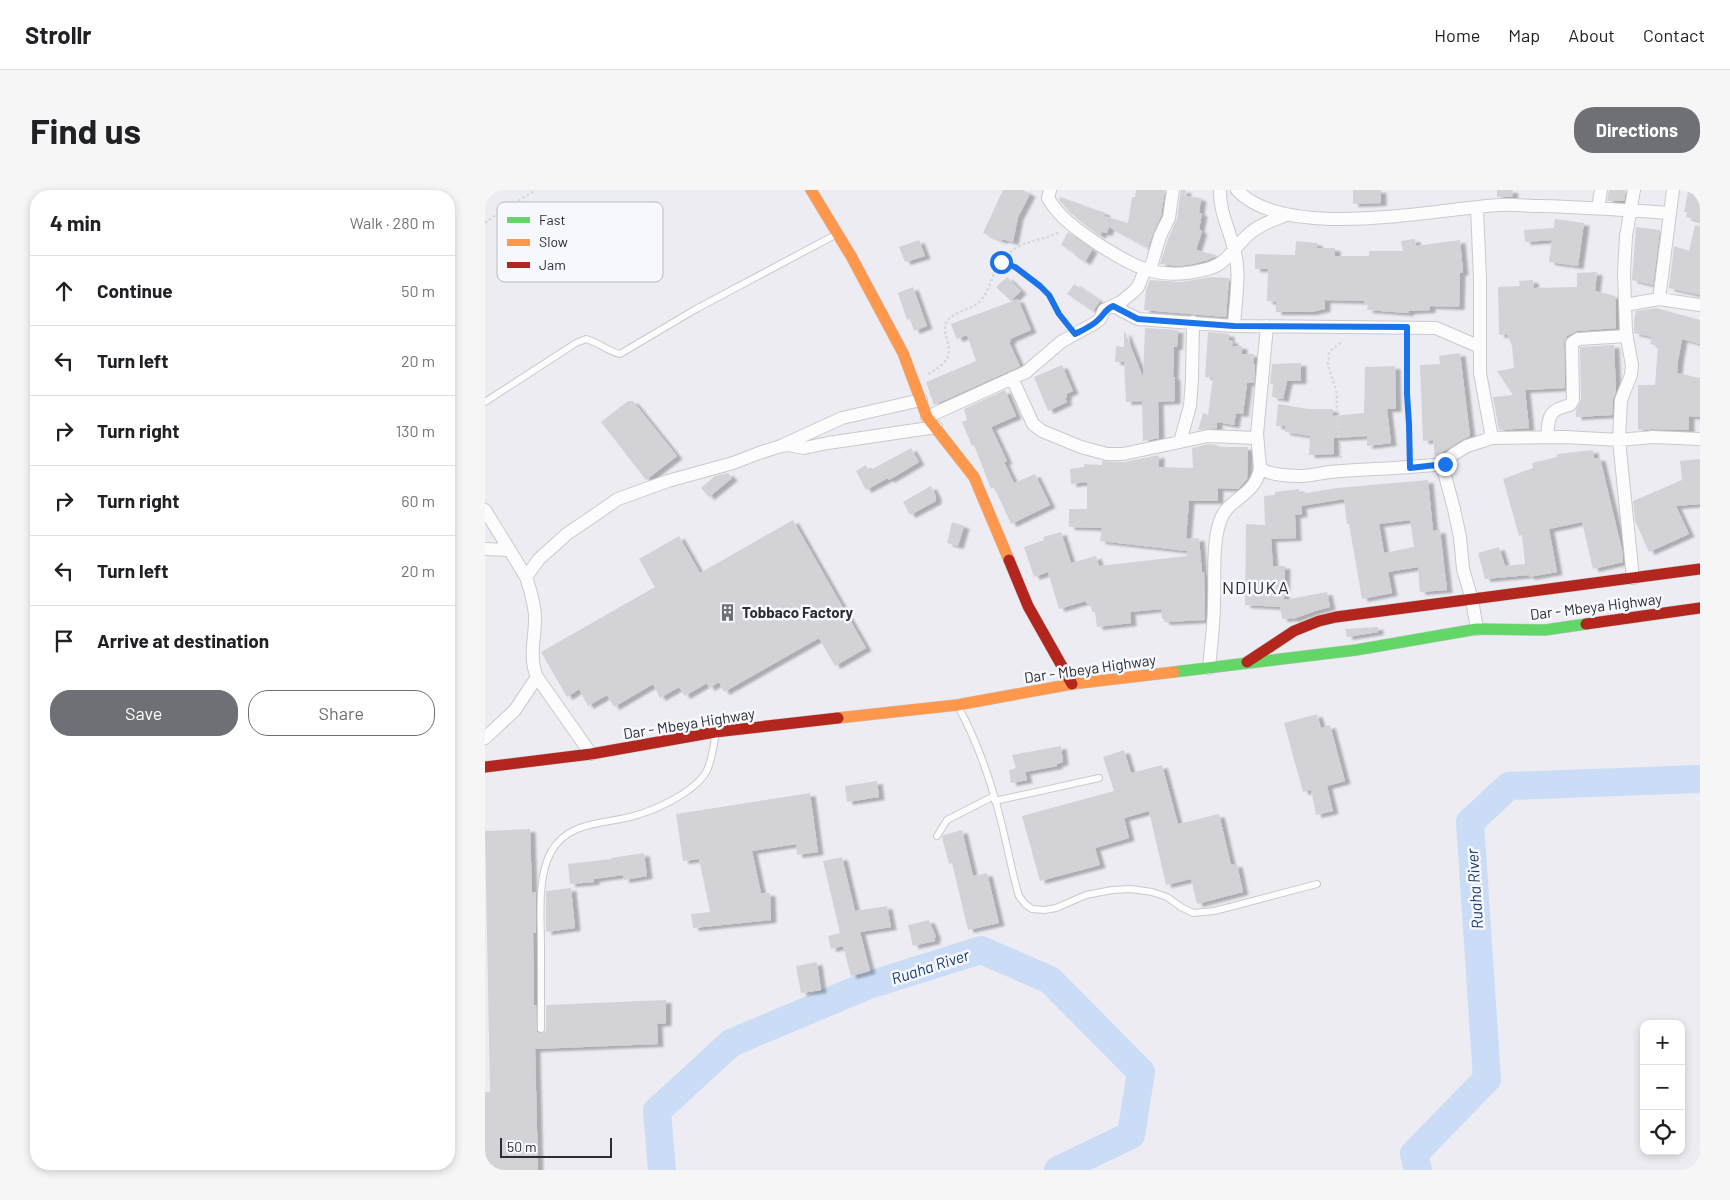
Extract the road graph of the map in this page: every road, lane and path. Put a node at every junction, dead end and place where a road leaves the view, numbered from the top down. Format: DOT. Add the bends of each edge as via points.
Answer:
graph roads {
  1 [pos="536,190"];
  2 [pos="811,190"];
  3 [pos="1050,190"];
  4 [pos="1173,190"];
  5 [pos="1220,190"];
  6 [pos="1237,190"];
  7 [pos="1601,190"];
  8 [pos="1634,190"];
  9 [pos="1673,190"];
  10 [pos="516,202"];
  11 [pos="1477,208"];
  12 [pos="1598,208"];
  13 [pos="1631,211"];
  14 [pos="1669,213"];
  15 [pos="497,215"];
  16 [pos="1286,215"];
  17 [pos="485,223"];
  18 [pos="1072,226"];
  19 [pos="837,234"];
  20 [pos="1234,251"];
  21 [pos="1001,262"];
  22 [pos="1148,270"];
  23 [pos="1133,292"];
  24 [pos="1659,299"];
  25 [pos="1625,304"];
  26 [pos="1700,305"];
  27 [pos="1113,306"];
  28 [pos="1138,319"];
  29 [pos="1193,322"];
  30 [pos="1234,326"];
  31 [pos="1267,326"];
  32 [pos="1361,327"];
  33 [pos="1407,327"];
  34 [pos="1075,334"];
  35 [pos="1627,336"];
  36 [pos="1480,347"];
  37 [pos="1012,378"];
  38 [pos="913,381"];
  39 [pos="921,400"];
  40 [pos="485,402"];
  41 [pos="927,417"];
  42 [pos="936,427"];
  43 [pos="1547,437"];
  44 [pos="1257,438"];
  45 [pos="1492,438"];
  46 [pos="1700,439"];
  47 [pos="1619,440"];
  48 [pos="1180,442"];
  49 [pos="781,446"];
  50 [pos="1445,464"];
  51 [pos="1260,467"];
  52 [pos="1410,468"];
  53 [pos="1342,472"];
  54 [pos="485,510"];
  55 [pos="485,550"];
  56 [pos="509,550"];
  57 [pos="1700,569"];
  58 [pos="526,577"];
  59 [pos="1633,578"];
  60 [pos="1472,600"];
  61 [pos="1700,608"];
  62 [pos="1477,629"];
  63 [pos="1244,664"];
  64 [pos="1209,668"];
  65 [pos="537,677"];
  66 [pos="1072,684"];
  67 [pos="957,705"];
  68 [pos="715,732"];
  69 [pos="485,738"];
  70 [pos="591,754"];
  71 [pos="485,768"];
  72 [pos="1099,778"];
  73 [pos="994,799"];
  74 [pos="937,836"];
  75 [pos="1317,884"];
  76 [pos="541,1029"];
  1 -- 10 [label="path"];
  2 -- 19 [label="main road"];
  3 -- 18 [label="street" via="1050,202"];
  4 -- 22 [label="street" via="1169,218"];
  5 -- 20 [label="street" via="1221,210"];
  6 -- 16 [label="street" via="1261,206"];
  7 -- 12 [label="street"];
  8 -- 13 [label="street"];
  9 -- 14 [label="street"];
  11 -- 12 [label="street" via="1499,205"];
  11 -- 16 [label="street" via="1362,218 1322,219"];
  11 -- 36 [label="street"];
  12 -- 13 [label="street"];
  13 -- 14 [label="street"];
  13 -- 25 [label="street" via="1624,253"];
  14 -- 24 [label="street"];
  15 -- 17 [label="path"];
  16 -- 20 [label="street" via="1250,233"];
  18 -- 21 [label="path" via="1052,236 1026,242"];
  18 -- 22 [label="street" via="1129,262"];
  19 -- 38 [label="main road" via="903,353"];
  19 -- 40 [label="lane" via="620,354 587,339"];
  20 -- 22 [label="street" via="1207,270 1179,275"];
  20 -- 30 [label="street" via="1237,265"];
  21 -- 34 [label="path" via="1015,267 1040,286"];
  21 -- 38 [label="path" via="980,301 955,314 946,324 949,355 945,363"];
  22 -- 23 [label="street"];
  23 -- 27 [label="street"];
  23 -- 28 [label="street"];
  24 -- 25 [label="street"];
  24 -- 26 [label="street"];
  25 -- 35 [label="street"];
  27 -- 28 [label="street"];
  27 -- 34 [label="street" via="1104,310 1100,319"];
  28 -- 29 [label="street"];
  29 -- 30 [label="street"];
  29 -- 48 [label="street" via="1190,406"];
  30 -- 31 [label="street"];
  31 -- 32 [label="street"];
  31 -- 44 [label="street"];
  32 -- 33 [label="street"];
  32 -- 53 [label="path" via="1329,352 1328,365 1337,394"];
  33 -- 36 [label="street" via="1436,328"];
  33 -- 52 [label="path"];
  34 -- 37 [label="street" via="1050,350 1034,366"];
  35 -- 43 [label="street" via="1578,339 1572,343 1573,400 1570,405 1551,414"];
  35 -- 47 [label="street" via="1631,375 1621,400"];
  36 -- 45 [label="street"];
  37 -- 41 [label="street"];
  37 -- 48 [label="street" via="1033,424 1054,437 1107,454 1123,454"];
  38 -- 39 [label="main road"];
  39 -- 41 [label="main road"];
  39 -- 49 [label="street" via="842,418"];
  41 -- 42 [label="main road"];
  42 -- 49 [label="street" via="804,448"];
  42 -- 66 [label="main road" via="974,477 1028,606"];
  43 -- 45 [label="street"];
  43 -- 47 [label="street"];
  44 -- 48 [label="street" via="1209,436"];
  44 -- 51 [label="street"];
  45 -- 50 [label="street" via="1467,446"];
  46 -- 47 [label="street" via="1653,437"];
  47 -- 59 [label="street"];
  49 -- 58 [label="street" via="618,499 568,533 539,559"];
  50 -- 52 [label="street"];
  50 -- 60 [label="street" via="1444,475"];
  51 -- 53 [label="street" via="1270,474 1300,476"];
  51 -- 64 [label="street" via="1255,484 1228,508 1219,522"];
  52 -- 53 [label="street"];
  54 -- 56 [label="street"];
  55 -- 56 [label="street"];
  56 -- 58 [label="street"];
  57 -- 59 [label="main road"];
  58 -- 65 [label="street" via="535,614 532,656"];
  59 -- 60 [label="main road"];
  60 -- 62 [label="street"];
  60 -- 63 [label="main road" via="1319,621 1294,630"];
  61 -- 62 [label="main road, Dar - Mbeya Highway" via="1545,630"];
  62 -- 63 [label="main road, Dar - Mbeya Highway" via="1356,650"];
  63 -- 64 [label="main road, Dar - Mbeya Highway"];
  64 -- 66 [label="main road, Dar - Mbeya Highway"];
  65 -- 69 [label="street" via="515,710"];
  65 -- 70 [label="street"];
  66 -- 67 [label="main road, Dar - Mbeya Highway"];
  67 -- 68 [label="main road, Dar - Mbeya Highway"];
  67 -- 73 [label="lane" via="973,735"];
  68 -- 70 [label="main road, Dar - Mbeya Highway"];
  68 -- 76 [label="lane" via="705,774 688,791 631,817 576,828 551,851 543,882"];
  70 -- 71 [label="main road, Dar - Mbeya Highway"];
  72 -- 73 [label="lane"];
  73 -- 74 [label="lane" via="947,820"];
  73 -- 75 [label="lane" via="1019,896 1032,909 1056,908 1086,895 1131,889 1167,896 1193,913 1230,908"];
}
